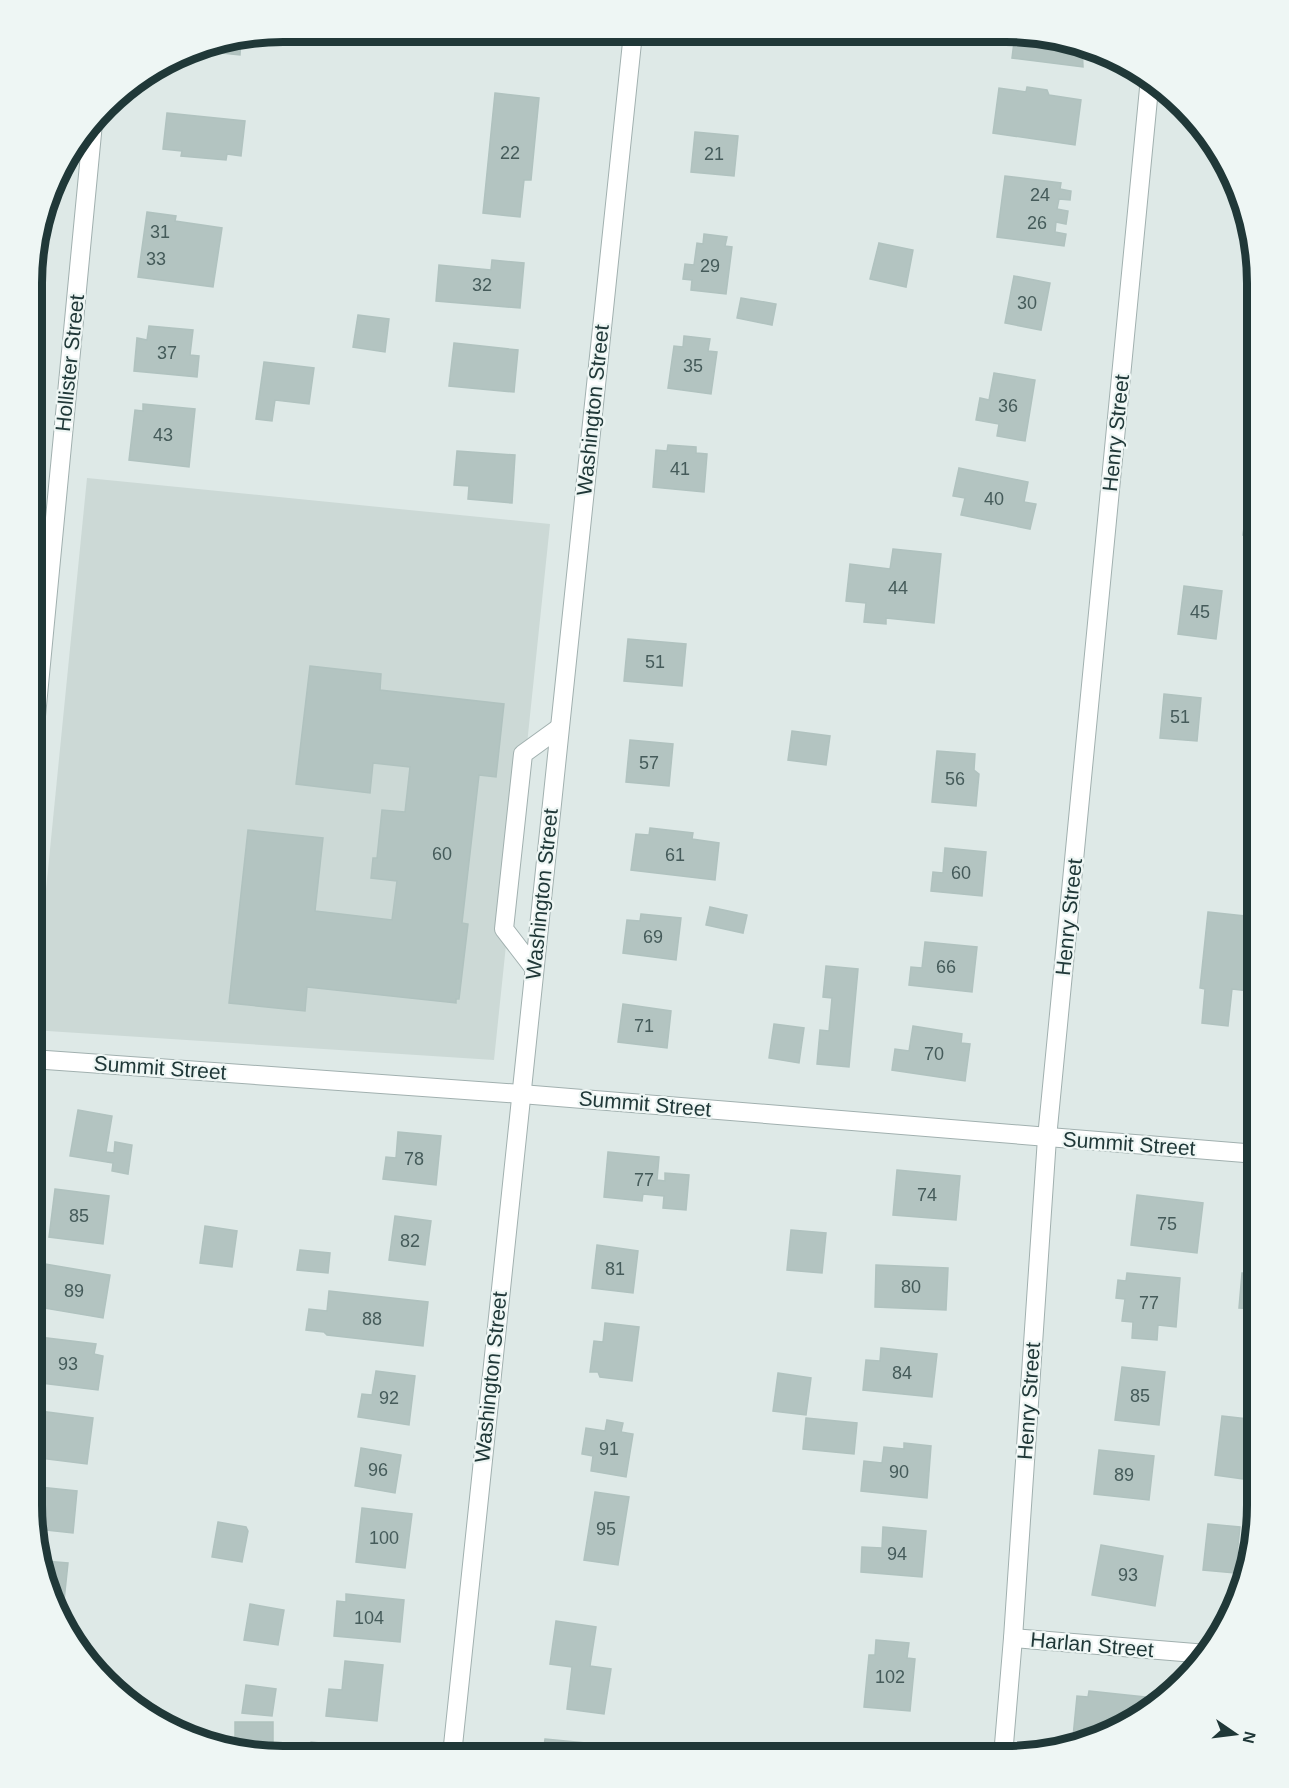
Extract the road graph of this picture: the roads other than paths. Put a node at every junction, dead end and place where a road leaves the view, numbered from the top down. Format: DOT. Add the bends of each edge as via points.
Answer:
graph roads {
  1 [pos="632,42"];
  2 [pos="1149,89"];
  3 [pos="92,136"];
  4 [pos="42,653"];
  5 [pos="559,728"];
  6 [pos="534,968"];
  7 [pos="42,1060"];
  8 [pos="521,1094"];
  9 [pos="1047,1137"];
  10 [pos="1247,1153"];
  11 [pos="1013,1638"];
  12 [pos="1196,1653"];
  13 [pos="453,1746"];
  14 [pos="1004,1746"];
  1 -- 5 [label="street, Washington Street"];
  2 -- 9 [label="street, Henry Street"];
  3 -- 4 [label="street, Hollister Street"];
  5 -- 6 [label="street, Washington Street"];
  5 -- 6 [label="street" via="523,754 505,917 504,929"];
  6 -- 8 [label="street, Washington Street"];
  7 -- 8 [label="street, Summit Street"];
  8 -- 9 [label="street, Summit Street"];
  8 -- 13 [label="street, Washington Street"];
  9 -- 10 [label="street, Summit Street"];
  9 -- 11 [label="street, Henry Street"];
  11 -- 12 [label="street, Harlan Street"];
  11 -- 14 [label="street, Henry Street"];
}
